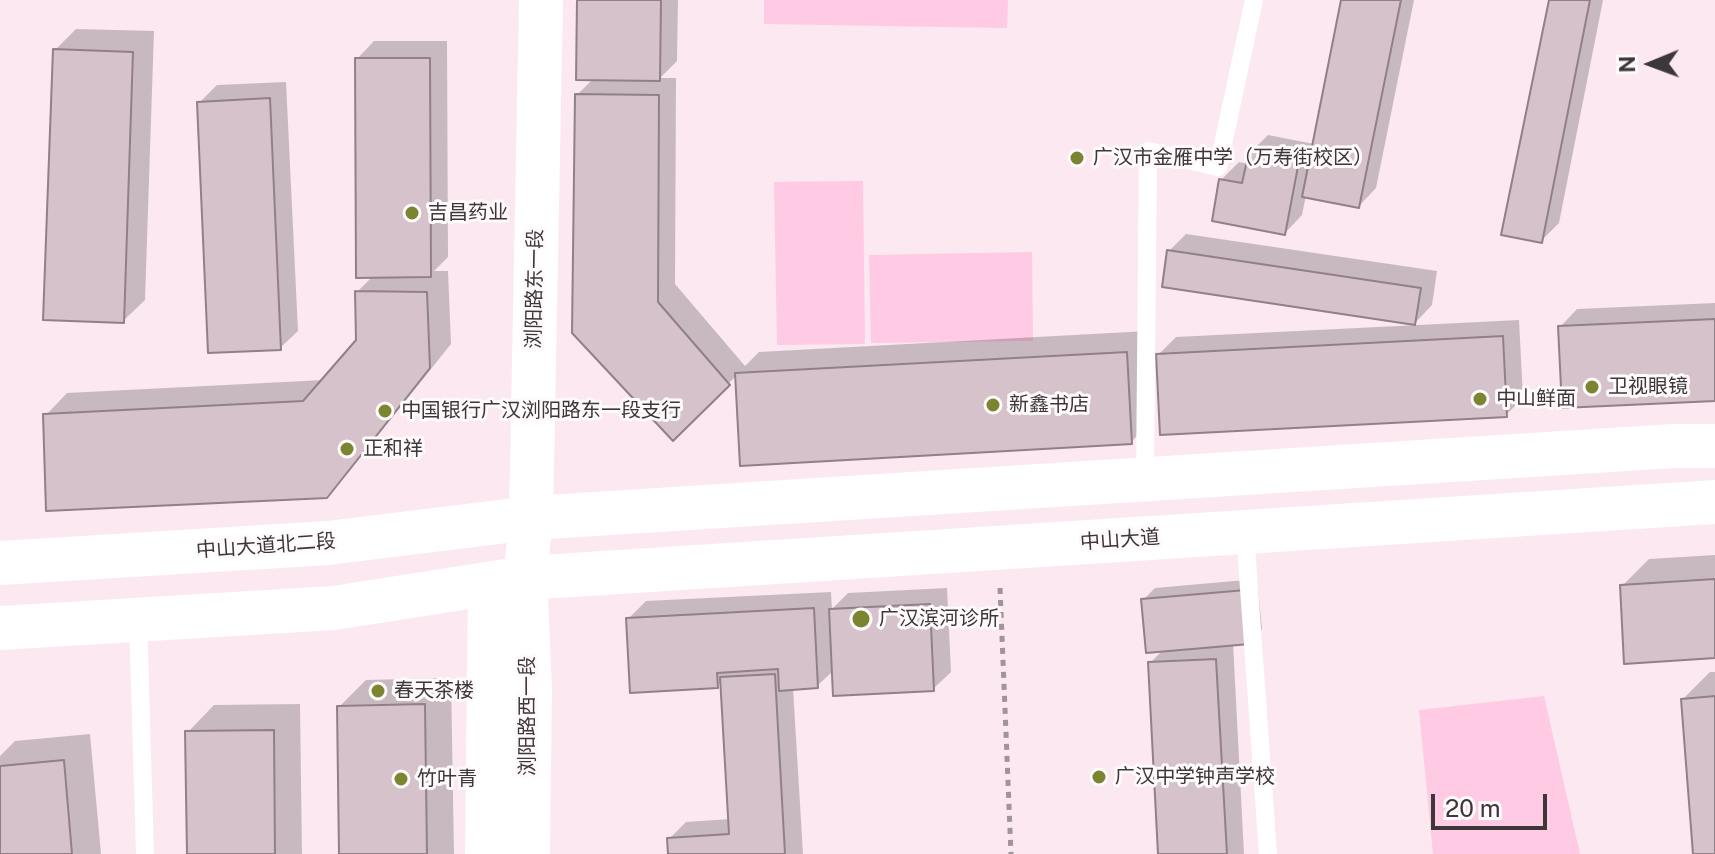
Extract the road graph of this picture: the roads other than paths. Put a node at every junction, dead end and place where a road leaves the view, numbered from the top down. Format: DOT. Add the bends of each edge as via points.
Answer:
graph roads {
  1 [pos="541,0"];
  2 [pos="1254,0"];
  3 [pos="1715,446"];
  4 [pos="1145,478"];
  5 [pos="1715,502"];
  6 [pos="531,518"];
  7 [pos="1245,532"];
  8 [pos="0,563"];
  9 [pos="508,581"];
  10 [pos="138,620"];
  11 [pos="0,628"];
  12 [pos="145,854"];
  13 [pos="487,854"];
  14 [pos="528,854"];
  15 [pos="1268,854"];
  1 -- 6 [label="main road, 浏阳路东一段"];
  2 -- 4 [label="lane" via="1218,167 1148,151"];
  3 -- 4 [label="main road"];
  4 -- 6 [label="main road"];
  5 -- 7 [label="main road, 中山大道"];
  6 -- 8 [label="main road, 中山大道北二段" via="328,543"];
  6 -- 9 [label="main road, 浏阳路东一段"];
  7 -- 9 [label="main road, 中山大道"];
  7 -- 15 [label="lane"];
  9 -- 10 [label="main road" via="334,608"];
  9 -- 13 [label="main road"];
  9 -- 14 [label="main road, 浏阳路西一段" via="530,688"];
  10 -- 11 [label="main road"];
  10 -- 12 [label="lane"];
}
